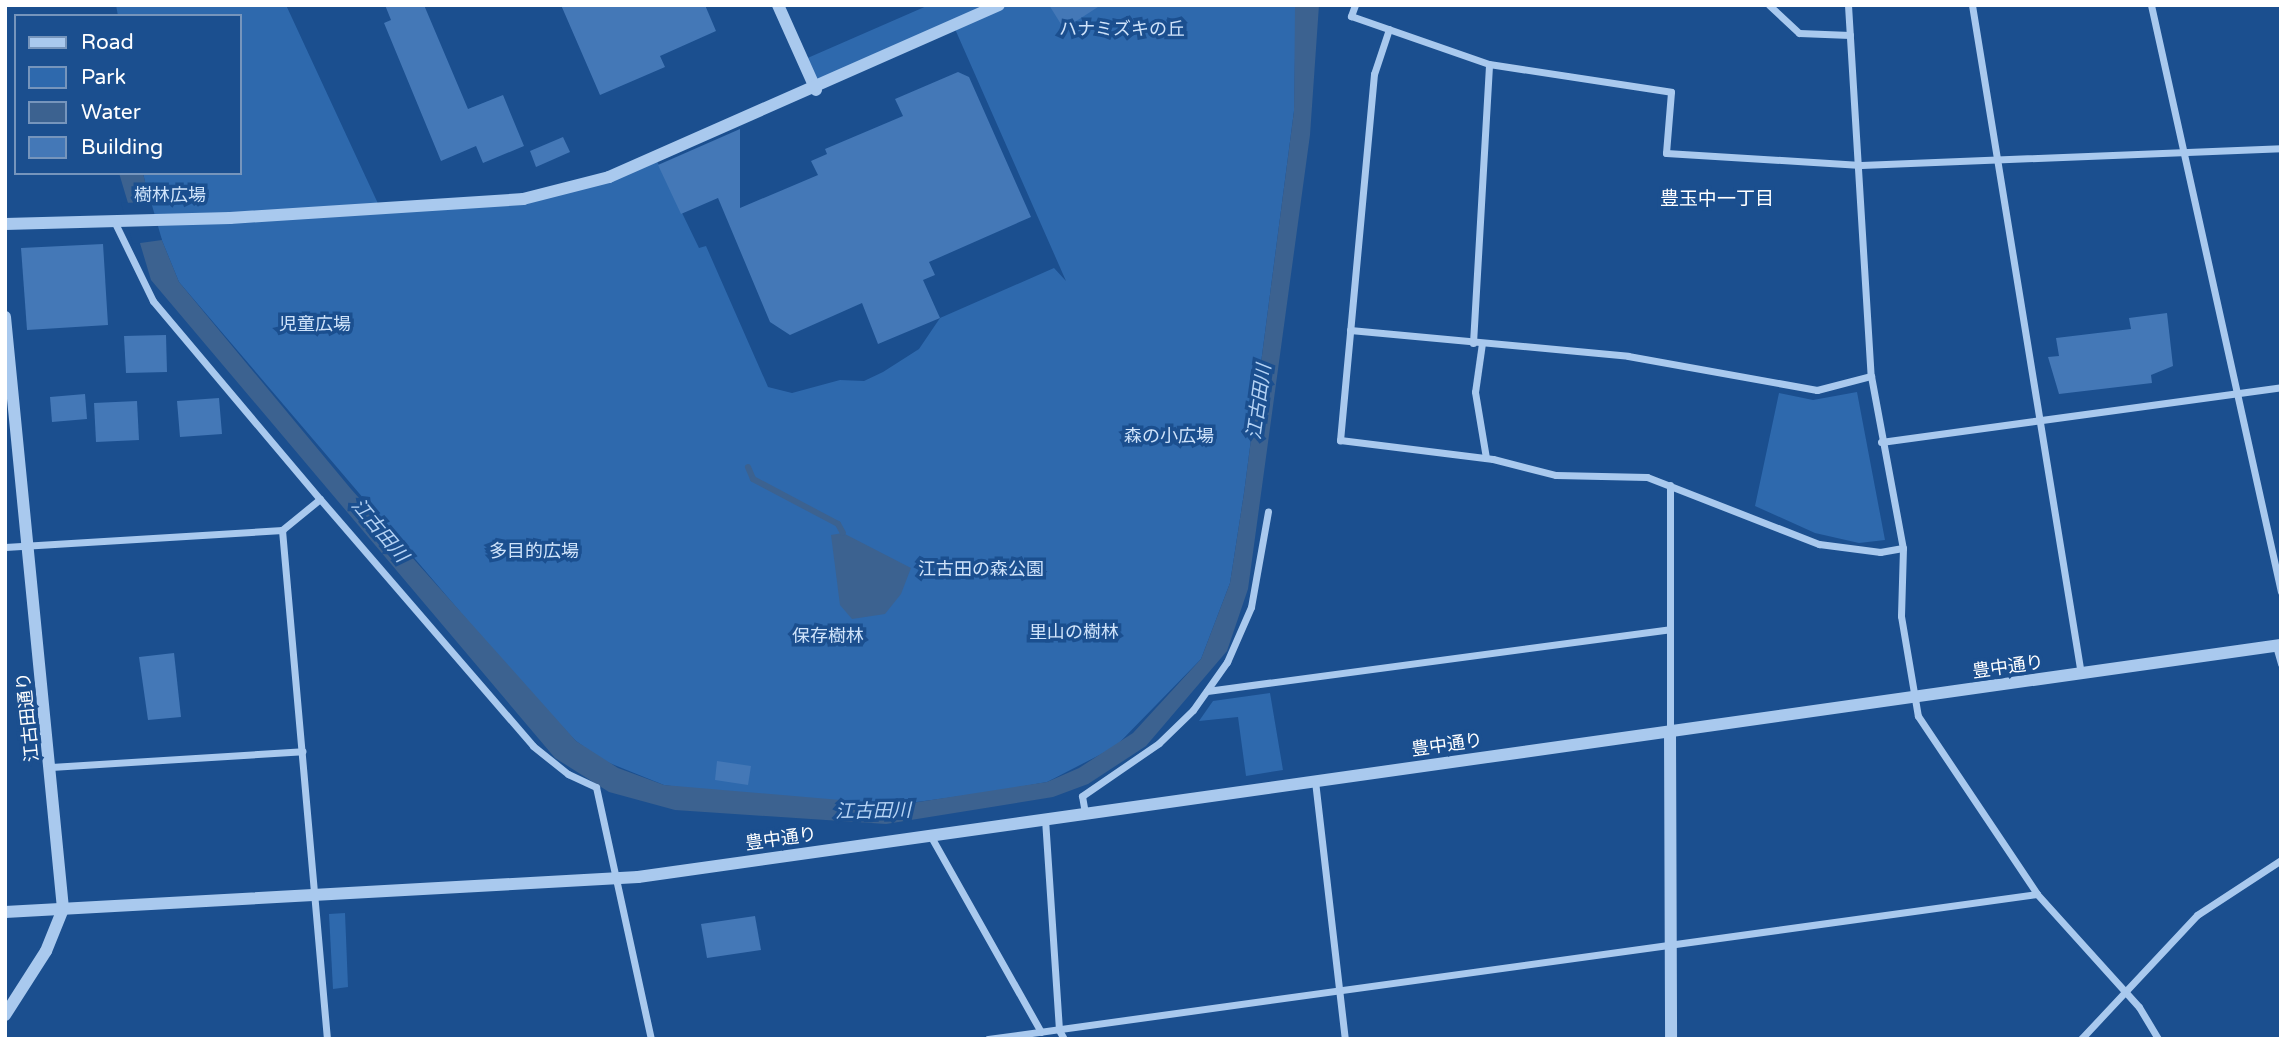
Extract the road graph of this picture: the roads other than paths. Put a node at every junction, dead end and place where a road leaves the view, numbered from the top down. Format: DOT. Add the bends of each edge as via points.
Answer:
graph roads {
  1 [pos="778,5"];
  2 [pos="999,5"];
  3 [pos="1355,5"];
  4 [pos="1769,5"];
  5 [pos="1848,5"];
  6 [pos="1972,5"];
  7 [pos="2151,5"];
  8 [pos="1389,29"];
  9 [pos="1850,35"];
  10 [pos="1489,64"];
  11 [pos="816,90"];
  12 [pos="2281,148"];
  13 [pos="2181,153"];
  14 [pos="2001,161"];
  15 [pos="1861,165"];
  16 [pos="118,221"];
  17 [pos="5,224"];
  18 [pos="5,317"];
  19 [pos="1350,330"];
  20 [pos="1478,343"];
  21 [pos="1871,376"];
  22 [pos="2281,387"];
  23 [pos="2238,395"];
  24 [pos="2039,421"];
  25 [pos="1881,442"];
  26 [pos="1486,458"];
  27 [pos="1670,485"];
  28 [pos="320,499"];
  29 [pos="1268,512"];
  30 [pos="282,530"];
  31 [pos="28,545"];
  32 [pos="5,547"];
  33 [pos="1903,548"];
  34 [pos="2281,593"];
  35 [pos="1670,629"];
  36 [pos="2278,646"];
  37 [pos="2281,664"];
  38 [pos="2081,674"];
  39 [pos="1207,691"];
  40 [pos="1913,698"];
  41 [pos="1670,731"];
  42 [pos="302,751"];
  43 [pos="51,767"];
  44 [pos="1315,781"];
  45 [pos="1085,813"];
  46 [pos="1045,818"];
  47 [pos="930,835"];
  48 [pos="2281,860"];
  49 [pos="618,879"];
  50 [pos="2037,894"];
  51 [pos="315,895"];
  52 [pos="63,909"];
  53 [pos="5,912"];
  54 [pos="1670,946"];
  55 [pos="1339,991"];
  56 [pos="2126,993"];
  57 [pos="5,1015"];
  58 [pos="1059,1030"];
  59 [pos="1041,1032"];
  60 [pos="327,1039"];
  61 [pos="651,1039"];
  62 [pos="988,1039"];
  63 [pos="1063,1039"];
  64 [pos="1345,1039"];
  65 [pos="1671,1039"];
  66 [pos="2081,1039"];
  67 [pos="2158,1039"];
  1 -- 11 [label="street"];
  2 -- 11 [label="street"];
  3 -- 8 [label="street" via="1352,16"];
  4 -- 9 [label="street" via="1799,33"];
  5 -- 9 [label="street"];
  6 -- 14 [label="street"];
  7 -- 13 [label="street"];
  8 -- 10 [label="street"];
  8 -- 19 [label="street" via="1374,74"];
  9 -- 15 [label="street"];
  10 -- 15 [label="street" via="1671,92 1666,153"];
  10 -- 20 [label="street"];
  11 -- 16 [label="street" via="609,177 523,198"];
  12 -- 13 [label="street"];
  13 -- 14 [label="street"];
  13 -- 23 [label="street"];
  14 -- 15 [label="street"];
  14 -- 24 [label="street"];
  15 -- 21 [label="street"];
  16 -- 17 [label="street"];
  16 -- 28 [label="street" via="153,301"];
  18 -- 31 [label="street, 江古田通り"];
  19 -- 20 [label="street"];
  19 -- 26 [label="street" via="1340,440"];
  20 -- 21 [label="street" via="1628,356 1817,390"];
  20 -- 26 [label="street" via="1475,392"];
  21 -- 25 [label="street"];
  22 -- 23 [label="street"];
  23 -- 24 [label="street"];
  23 -- 34 [label="street"];
  24 -- 25 [label="street"];
  24 -- 38 [label="street"];
  25 -- 33 [label="street"];
  26 -- 27 [label="street" via="1556,475 1647,477"];
  27 -- 33 [label="street" via="1819,544 1880,552"];
  27 -- 35 [label="street"];
  28 -- 30 [label="street"];
  28 -- 49 [label="street" via="533,746 568,774 596,787"];
  29 -- 39 [label="street" via="1246,624"];
  30 -- 31 [label="street"];
  30 -- 42 [label="street"];
  31 -- 32 [label="street"];
  31 -- 43 [label="street, 江古田通り"];
  33 -- 40 [label="street" via="1901,616"];
  35 -- 39 [label="street"];
  35 -- 41 [label="street"];
  36 -- 37 [label="street"];
  36 -- 38 [label="street, 豊中通り"];
  38 -- 40 [label="street, 豊中通り"];
  39 -- 45 [label="street" via="1159,743 1082,796"];
  40 -- 41 [label="street, 豊中通り"];
  40 -- 50 [label="street" via="1918,716"];
  41 -- 44 [label="street, 豊中通り"];
  41 -- 54 [label="street"];
  42 -- 43 [label="street"];
  42 -- 51 [label="street"];
  43 -- 52 [label="street, 江古田通り"];
  44 -- 45 [label="street, 豊中通り"];
  44 -- 55 [label="street"];
  45 -- 46 [label="street, 豊中通り"];
  46 -- 47 [label="street, 豊中通り"];
  46 -- 58 [label="street"];
  47 -- 49 [label="street, 豊中通り"];
  47 -- 59 [label="street"];
  48 -- 56 [label="street" via="2197,915"];
  49 -- 51 [label="street, 豊中通り"];
  49 -- 61 [label="street"];
  50 -- 54 [label="street"];
  50 -- 56 [label="street"];
  51 -- 52 [label="street, 豊中通り"];
  51 -- 60 [label="street"];
  52 -- 53 [label="street, 豊中通り"];
  52 -- 57 [label="street, 江古田通り" via="46,951"];
  54 -- 55 [label="street"];
  54 -- 65 [label="street"];
  55 -- 58 [label="street"];
  55 -- 64 [label="street"];
  56 -- 66 [label="street"];
  56 -- 67 [label="street"];
  58 -- 59 [label="street"];
  58 -- 63 [label="street"];
  59 -- 62 [label="street"];
}
